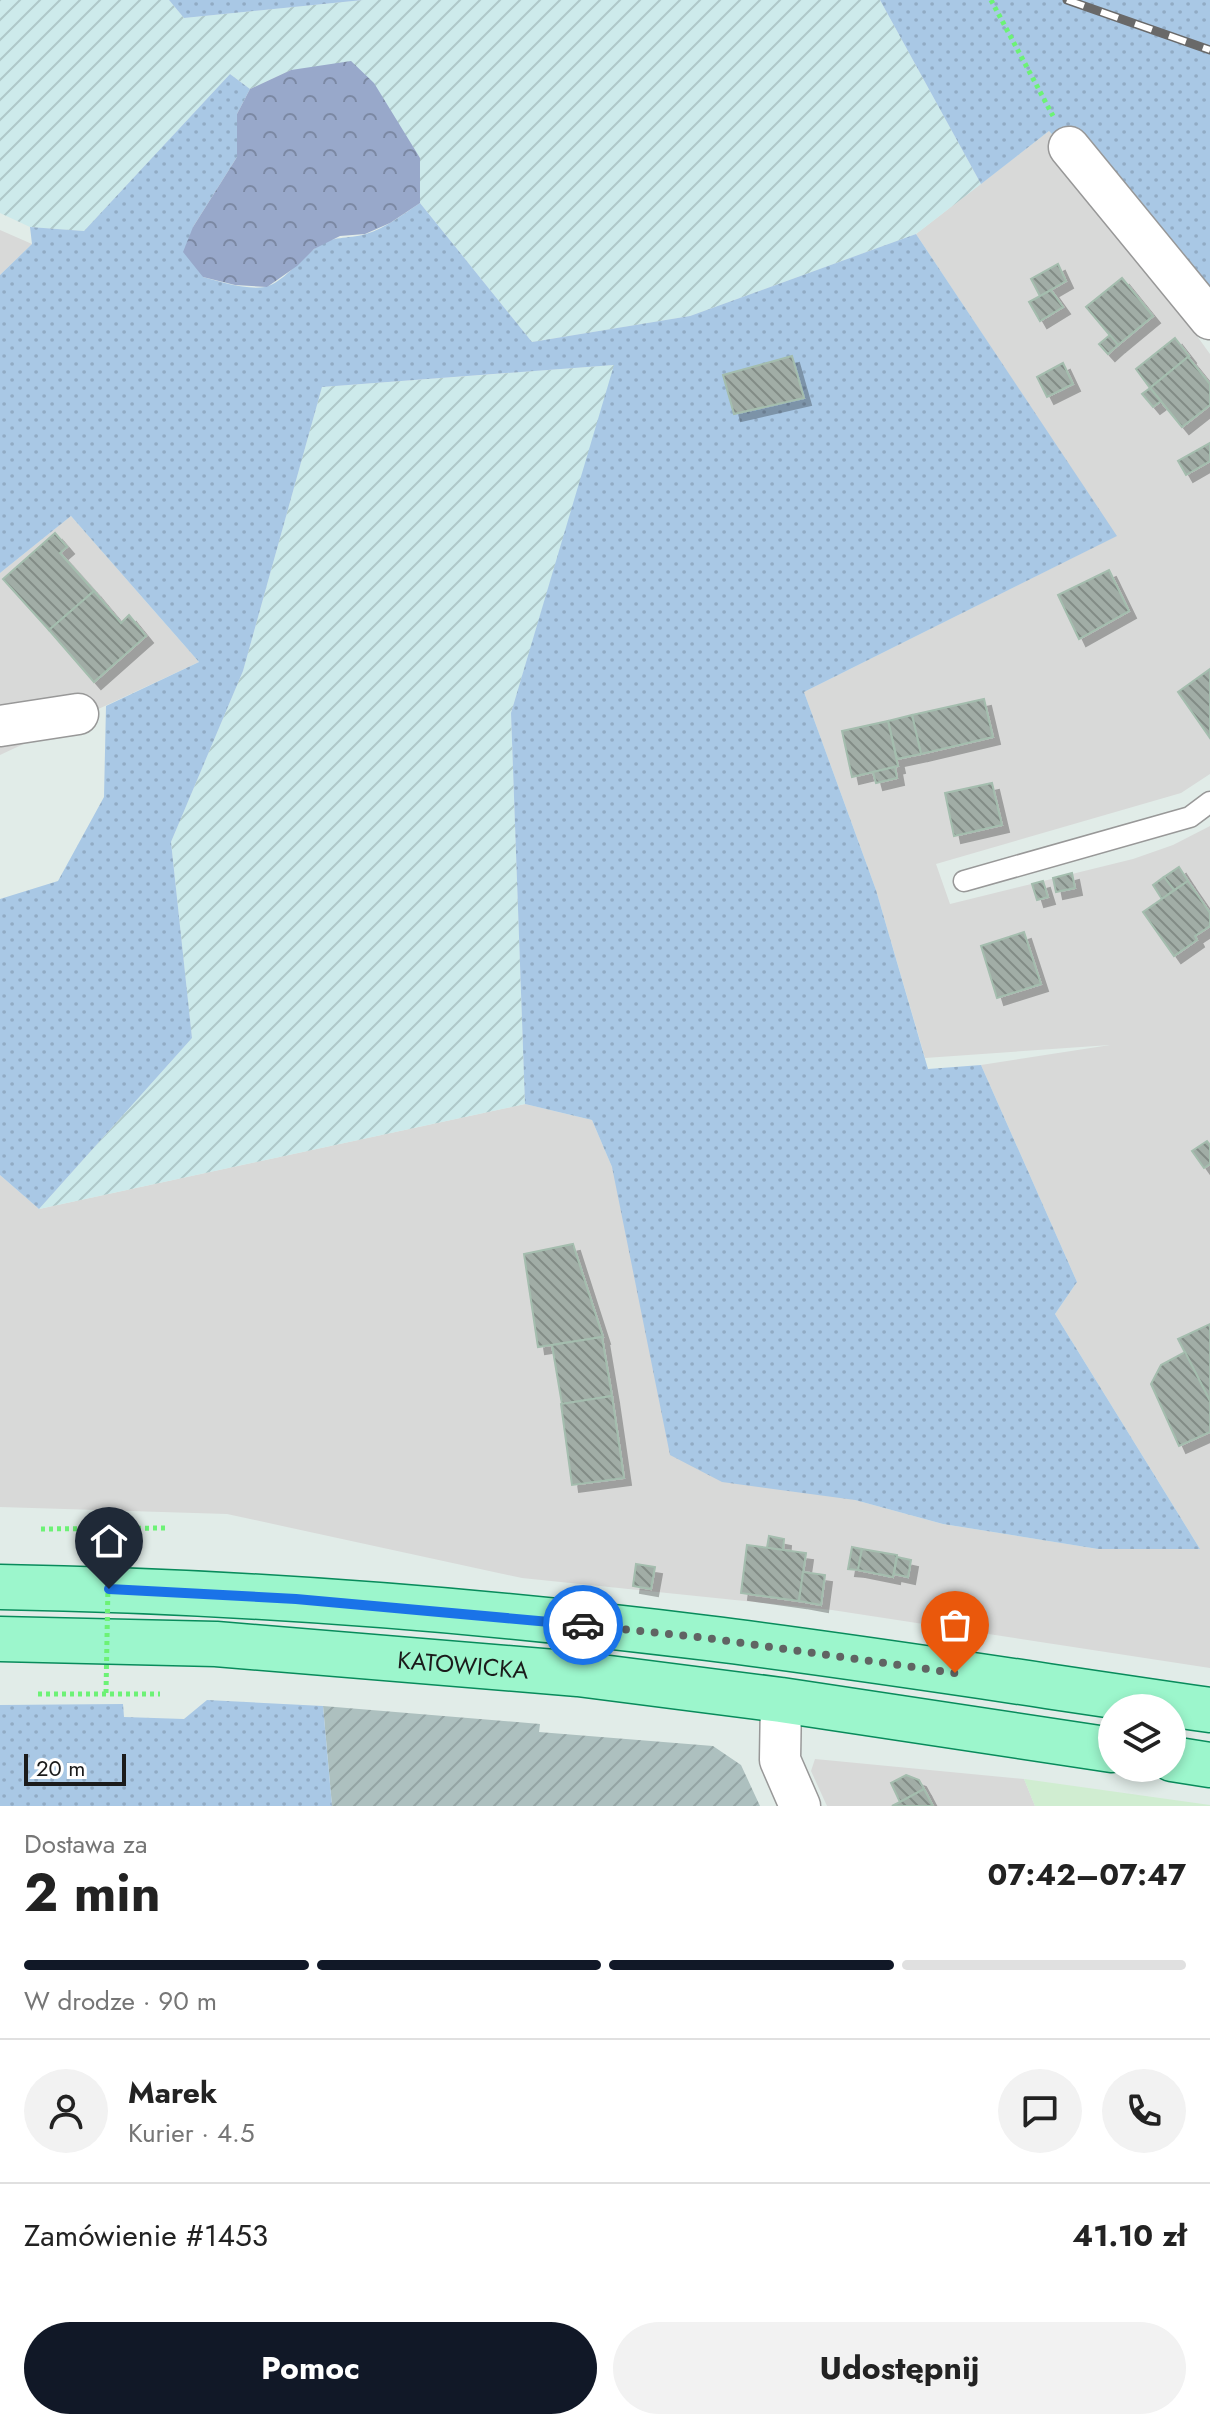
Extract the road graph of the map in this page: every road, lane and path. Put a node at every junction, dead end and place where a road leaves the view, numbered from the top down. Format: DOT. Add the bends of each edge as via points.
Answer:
graph roads {
  1 [pos="991,0"];
  2 [pos="1069,147"];
  3 [pos="1210,319"];
  4 [pos="78,714"];
  5 [pos="0,726"];
  6 [pos="1210,802"];
  7 [pos="964,881"];
  8 [pos="166,1528"];
  9 [pos="41,1529"];
  10 [pos="109,1529"];
  11 [pos="0,1587"];
  12 [pos="0,1639"];
  13 [pos="106,1693"];
  14 [pos="38,1694"];
  15 [pos="160,1694"];
  16 [pos="781,1700"];
  17 [pos="1210,1710"];
  18 [pos="1098,1748"];
  19 [pos="1186,1761"];
  20 [pos="1210,1765"];
  21 [pos="800,1806"];
  1 -- 2 [label="path"];
  2 -- 3 [label="street"];
  4 -- 5 [label="street"];
  6 -- 7 [label="lane" via="1190,817"];
  8 -- 10 [label="path"];
  9 -- 10 [label="path"];
  10 -- 13 [label="path, bridge"];
  11 -- 17 [label="main road, KATOWICKA" via="152,1590 458,1612 707,1638"];
  12 -- 16 [label="main road, KATOWICKA" via="216,1644 578,1674"];
  13 -- 14 [label="path"];
  13 -- 15 [label="path"];
  16 -- 18 [label="main road, KATOWICKA"];
  16 -- 21 [label="street" via="780,1760"];
  19 -- 20 [label="main road"];
}
